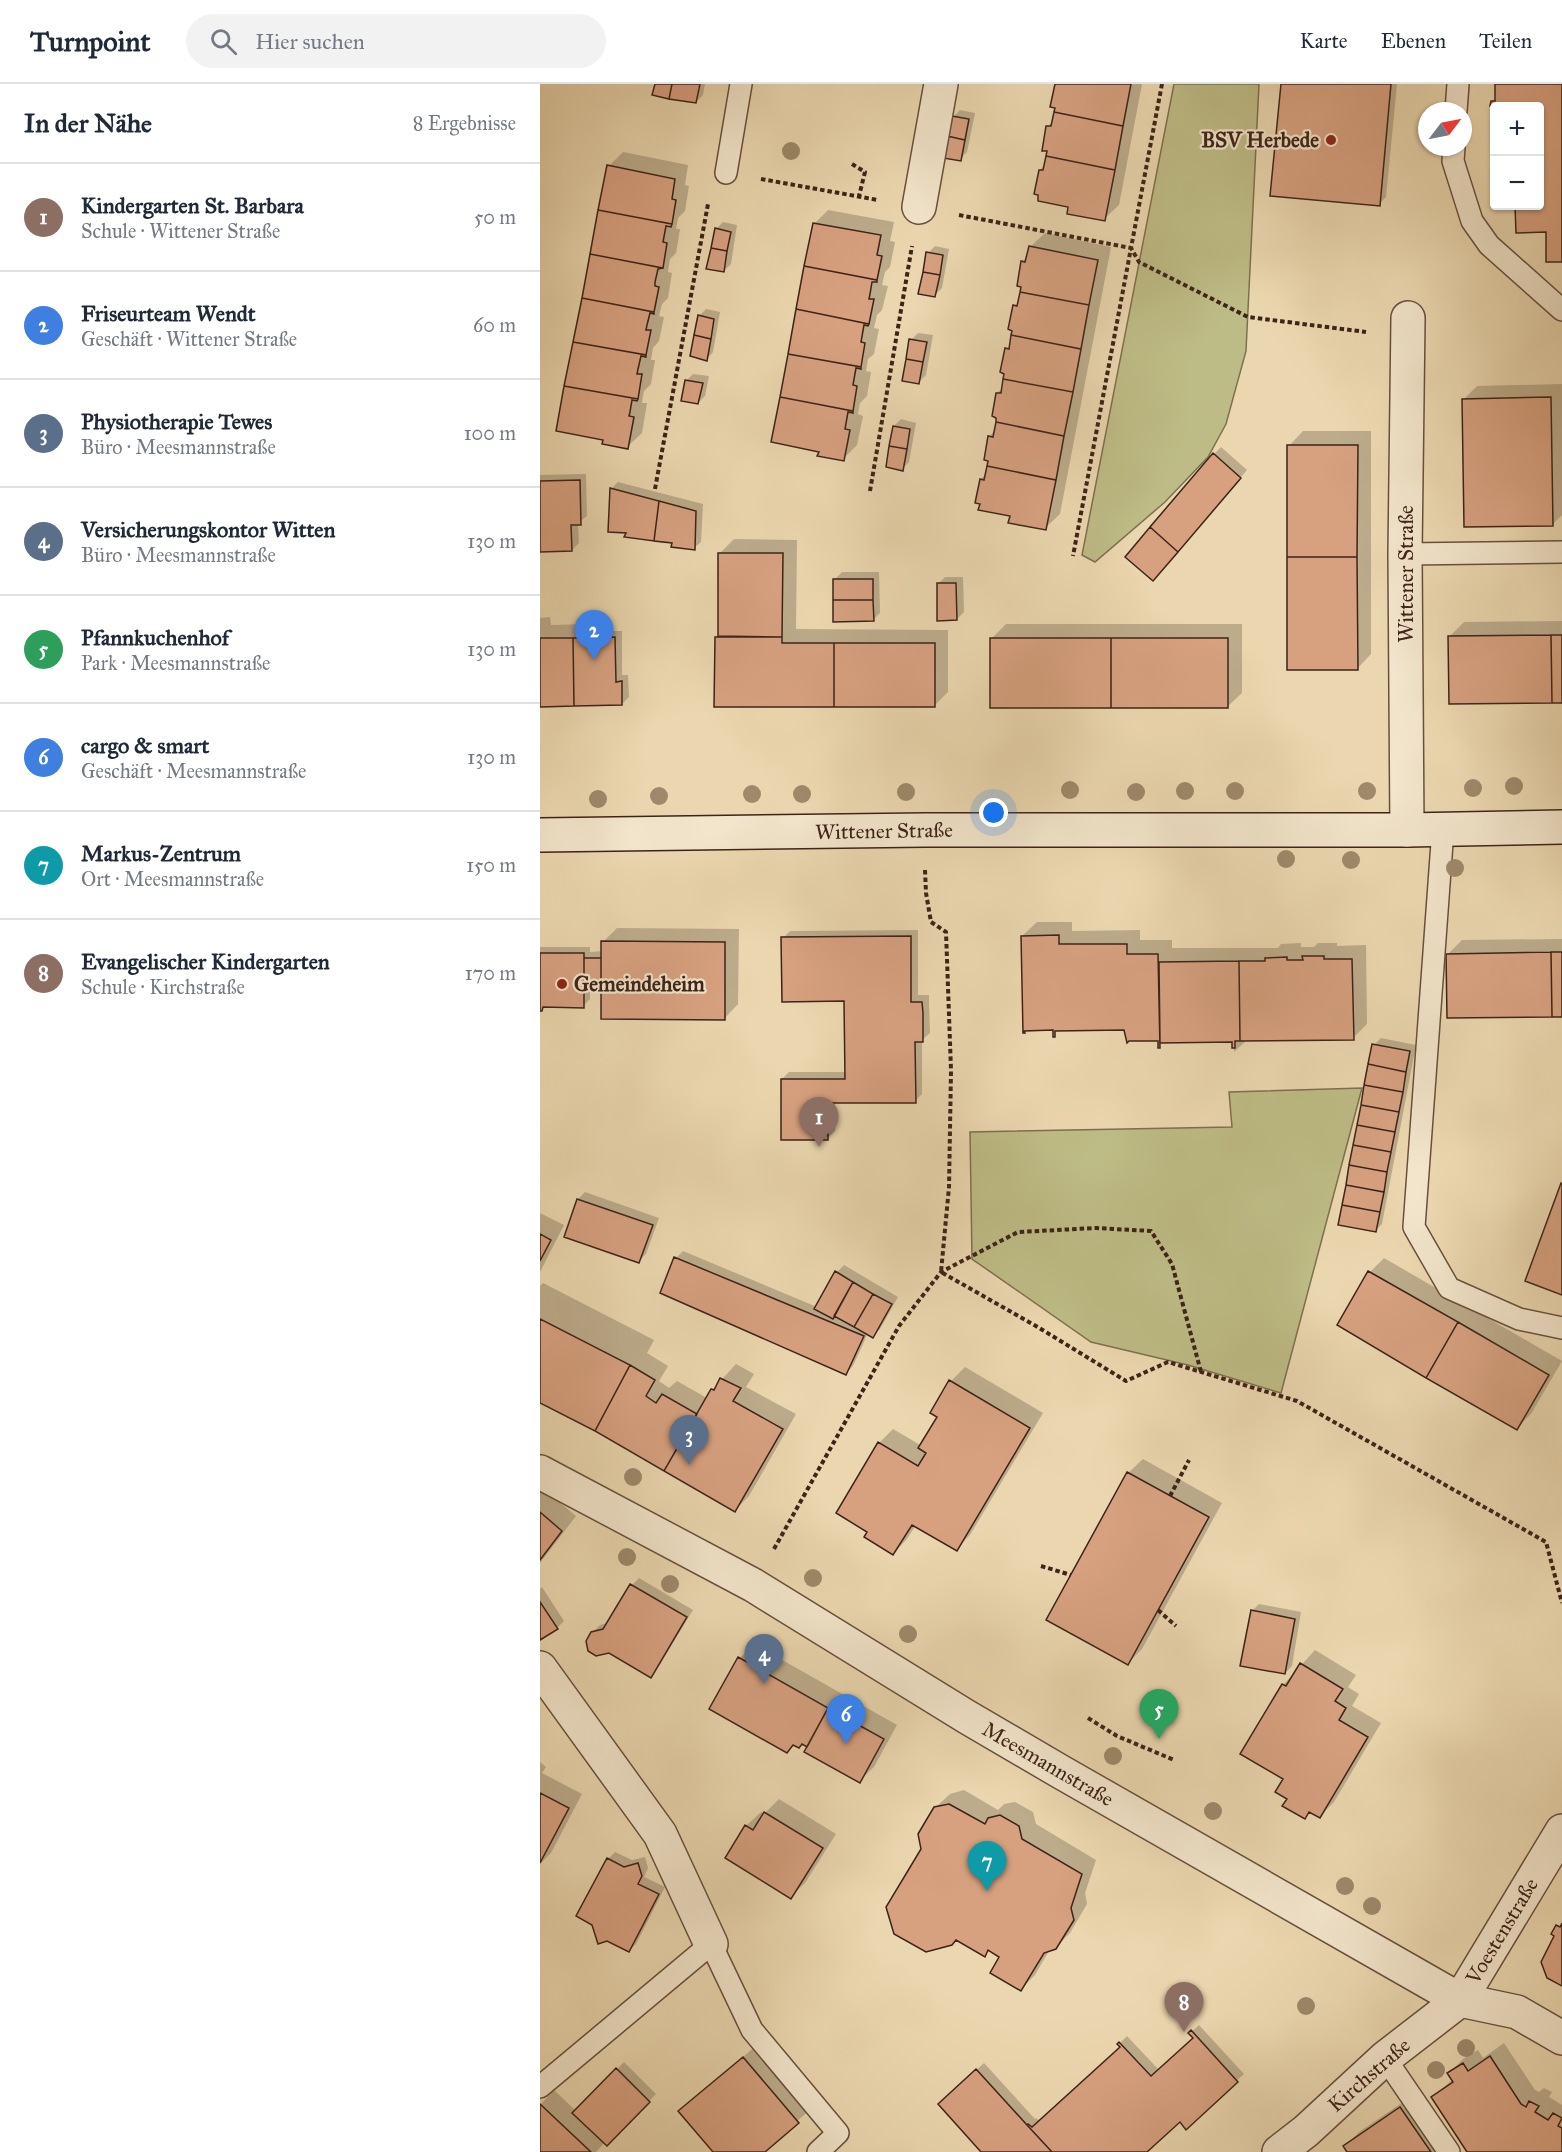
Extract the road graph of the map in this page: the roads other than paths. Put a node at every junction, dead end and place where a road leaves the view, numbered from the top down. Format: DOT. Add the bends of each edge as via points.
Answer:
graph roads {
  1 [pos="741,84"];
  2 [pos="941,84"];
  3 [pos="1458,84"];
  4 [pos="1457,102"];
  5 [pos="1453,156"];
  6 [pos="726,173"];
  7 [pos="919,207"];
  8 [pos="1562,310"];
  9 [pos="1408,328"];
  10 [pos="1562,552"];
  11 [pos="1405,554"];
  12 [pos="1562,826"];
  13 [pos="1443,829"];
  14 [pos="1407,830"];
  15 [pos="540,835"];
  16 [pos="1562,1328"];
  17 [pos="540,1472"];
  18 [pos="540,1668"];
  19 [pos="1562,1831"];
  20 [pos="711,1944"];
  21 [pos="1460,2000"];
  22 [pos="1562,2038"];
  23 [pos="1385,2058"];
  24 [pos="540,2087"];
  25 [pos="818,2152"];
  26 [pos="1279,2152"];
  27 [pos="1449,2152"];
  1 -- 6 [label="lane"];
  2 -- 7 [label="street"];
  3 -- 4 [label="lane"];
  5 -- 8 [label="lane" via="1472,221 1489,245"];
  9 -- 11 [label="street, Wittener Straße"];
  10 -- 11 [label="lane"];
  11 -- 14 [label="street, Wittener Straße"];
  12 -- 13 [label="street, Wittener Straße"];
  13 -- 14 [label="street, Wittener Straße"];
  13 -- 16 [label="lane" via="1414,1227 1449,1288 1519,1319"];
  14 -- 15 [label="street, Wittener Straße"];
  17 -- 21 [label="street, Meesmannstraße" via="753,1585 1005,1739"];
  18 -- 20 [label="street" via="660,1834"];
  19 -- 21 [label="street, Voestenstraße"];
  20 -- 24 [label="lane"];
  20 -- 25 [label="lane" via="752,2030 838,2133"];
  21 -- 22 [label="street, Meesmannstraße" via="1517,2012"];
  21 -- 23 [label="street, Kirchstraße"];
  23 -- 26 [label="street, Kirchstraße"];
  23 -- 27 [label="lane"];
}
